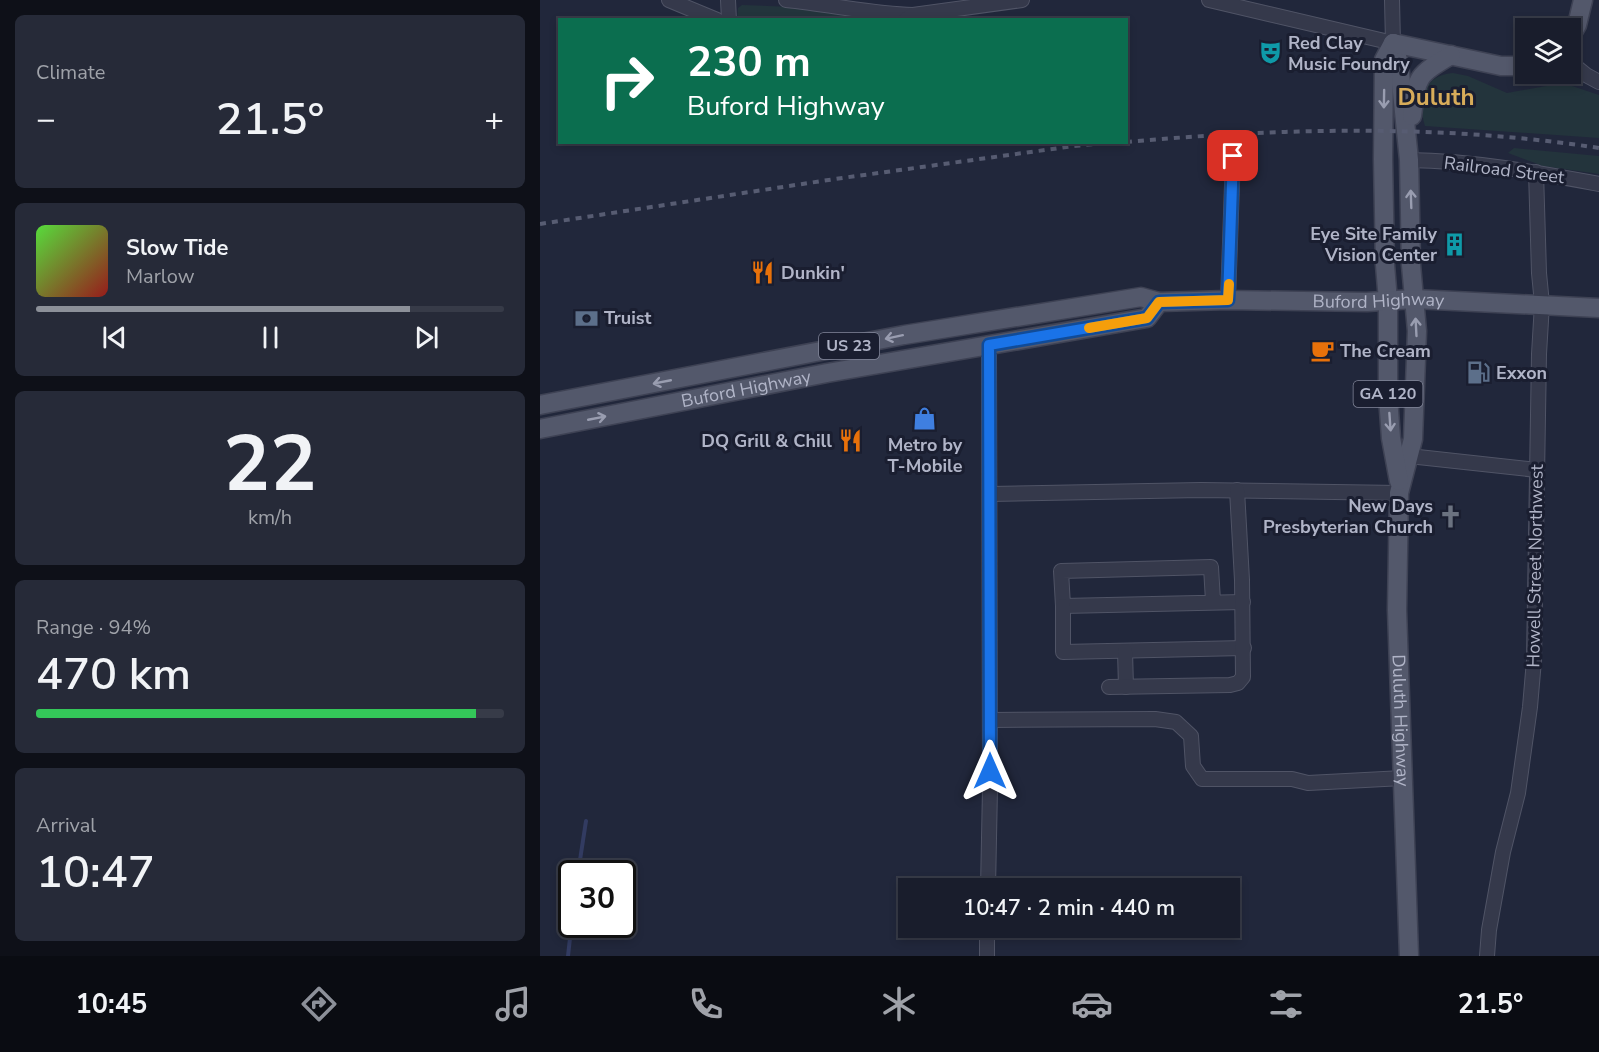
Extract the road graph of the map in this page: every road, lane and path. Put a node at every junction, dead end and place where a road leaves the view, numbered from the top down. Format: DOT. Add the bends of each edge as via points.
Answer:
graph roads {
  1 [pos="669,0"];
  2 [pos="728,0"];
  3 [pos="786,0"];
  4 [pos="1022,0"];
  5 [pos="1209,0"];
  6 [pos="1392,0"];
  7 [pos="1583,0"];
  8 [pos="909,17"];
  9 [pos="712,18"];
  10 [pos="729,18"];
  11 [pos="1579,18"];
  12 [pos="1393,43"];
  13 [pos="1451,56"];
  14 [pos="1515,66"];
  15 [pos="1581,71"];
  16 [pos="1599,82"];
  17 [pos="1407,131"];
  18 [pos="1233,156"];
  19 [pos="1409,160"];
  20 [pos="1536,172"];
  21 [pos="1599,184"];
  22 [pos="1414,299"];
  23 [pos="1228,300"];
  24 [pos="1389,301"];
  25 [pos="1159,302"];
  26 [pos="1542,304"];
  27 [pos="1095,305"];
  28 [pos="1599,308"];
  29 [pos="994,319"];
  30 [pos="989,345"];
  31 [pos="894,361"];
  32 [pos="753,364"];
  33 [pos="560,401"];
  34 [pos="680,402"];
  35 [pos="540,405"];
  36 [pos="540,419"];
  37 [pos="540,429"];
  38 [pos="1409,456"];
  39 [pos="1537,470"];
  40 [pos="1400,489"];
  41 [pos="1237,490"];
  42 [pos="990,494"];
  43 [pos="1213,602"];
  44 [pos="1243,602"];
  45 [pos="1063,606"];
  46 [pos="1244,648"];
  47 [pos="1125,651"];
  48 [pos="1109,687"];
  49 [pos="1126,687"];
  50 [pos="990,720"];
  51 [pos="1403,778"];
  52 [pos="988,878"];
  53 [pos="987,938"];
  54 [pos="987,956"];
  55 [pos="1409,956"];
  56 [pos="1487,956"];
  1 -- 9 [label="street"];
  2 -- 10 [label="street"];
  3 -- 8 [label="street"];
  4 -- 8 [label="street"];
  5 -- 12 [label="street"];
  6 -- 12 [label="street"];
  7 -- 11 [label="main road"];
  12 -- 13 [label="main road"];
  12 -- 17 [label="main road"];
  12 -- 24 [label="main road, Duluth Highway, one-way" via="1384,60 1384,224"];
  13 -- 14 [label="main road"];
  13 -- 17 [label="main road" via="1430,67 1416,82"];
  15 -- 16 [label="street"];
  17 -- 19 [label="main road, Duluth Highway"];
  18 -- 23 [label="street"];
  19 -- 20 [label="street, Railroad Street"];
  22 -- 19 [label="main road, Duluth Highway, one-way"];
  20 -- 21 [label="street, Railroad Street"];
  20 -- 26 [label="street, Howell Street Northwest"];
  22 -- 24 [label="main road, Buford Highway / US 23"];
  22 -- 26 [label="main road, Buford Highway / US 23"];
  38 -- 22 [label="main road, Duluth Highway / GA 120, one-way" via="1415,400"];
  23 -- 24 [label="main road, Buford Highway / US 23"];
  23 -- 25 [label="main road, Buford Highway / US 23"];
  24 -- 40 [label="main road, Duluth Highway / GA 120, one-way" via="1388,397"];
  25 -- 27 [label="main road, Buford Highway / US 23" via="1141,297"];
  25 -- 30 [label="main road, Buford Highway / US 23" via="1147,318"];
  26 -- 28 [label="main road, Buford Highway / US 23"];
  26 -- 39 [label="street, Howell Street Northwest"];
  27 -- 29 [label="main road, Buford Highway / US 23"];
  27 -- 30 [label="main road" via="1076,319 1014,326"];
  29 -- 31 [label="main road" via="993,326 986,331 917,346"];
  29 -- 32 [label="main road, Buford Highway / US 23, one-way"];
  30 -- 31 [label="main road, Buford Highway / US 23"];
  30 -- 42 [label="street"];
  31 -- 34 [label="main road, Buford Highway / US 23"];
  32 -- 33 [label="main road, Buford Highway / US 23, one-way"];
  32 -- 34 [label="main road" via="739,376 687,387"];
  33 -- 35 [label="main road, Buford Highway / US 23"];
  33 -- 36 [label="main road" via="555,412"];
  37 -- 34 [label="main road, Buford Highway / US 23, one-way"];
  38 -- 39 [label="street"];
  38 -- 40 [label="main road, Duluth Highway / GA 120"];
  39 -- 56 [label="street, Howell Street Northwest" via="1530,707"];
  40 -- 41 [label="street"];
  40 -- 51 [label="main road, Duluth Highway / GA 120" via="1397,610"];
  41 -- 42 [label="street"];
  41 -- 44 [label="street"];
  42 -- 50 [label="street"];
  43 -- 44 [label="street"];
  43 -- 45 [label="street"];
  43 -- 45 [label="street" via="1211,567 1061,571"];
  44 -- 46 [label="street"];
  45 -- 47 [label="street" via="1063,652"];
  46 -- 47 [label="street"];
  46 -- 49 [label="street" via="1243,677 1230,686"];
  47 -- 49 [label="street"];
  48 -- 49 [label="street"];
  50 -- 51 [label="street" via="1176,722 1191,736 1193,766 1202,779 1292,779 1308,783"];
  50 -- 52 [label="street"];
  51 -- 55 [label="main road, Duluth Highway / GA 120"];
  53 -- 54 [label="street"];
}
